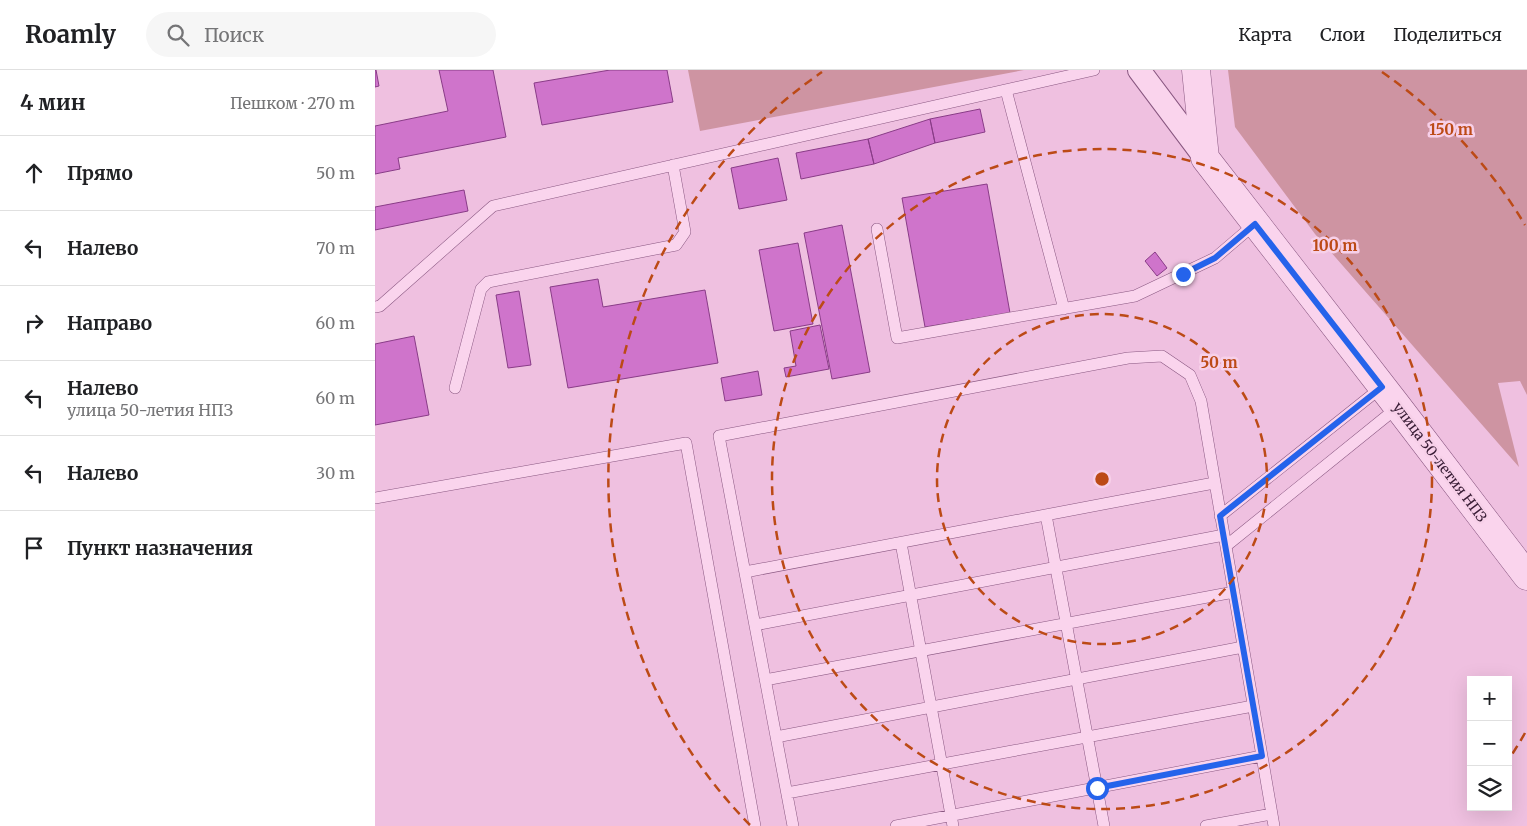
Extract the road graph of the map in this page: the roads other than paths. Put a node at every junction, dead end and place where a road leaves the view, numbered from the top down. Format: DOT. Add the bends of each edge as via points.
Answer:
graph roads {
  1 [pos="1094,70"];
  2 [pos="1139,70"];
  3 [pos="1196,70"];
  4 [pos="1006,90"];
  5 [pos="1205,158"];
  6 [pos="673,165"];
  7 [pos="1255,224"];
  8 [pos="877,229"];
  9 [pos="375,307"];
  10 [pos="1064,309"];
  11 [pos="455,388"];
  12 [pos="1390,397"];
  13 [pos="1215,483"];
  14 [pos="375,498"];
  15 [pos="1046,515"];
  16 [pos="1220,516"];
  17 [pos="1225,540"];
  18 [pos="901,543"];
  19 [pos="1056,567"];
  20 [pos="745,572"];
  21 [pos="1527,576"];
  22 [pos="1234,592"];
  23 [pos="911,595"];
  24 [pos="1067,624"];
  25 [pos="755,625"];
  26 [pos="1243,647"];
  27 [pos="921,651"];
  28 [pos="1077,679"];
  29 [pos="765,680"];
  30 [pos="1253,706"];
  31 [pos="931,707"];
  32 [pos="776,736"];
  33 [pos="1088,737"];
  34 [pos="1262,756"];
  35 [pos="942,764"];
  36 [pos="1097,788"];
  37 [pos="787,792"];
  38 [pos="1272,814"];
  39 [pos="952,821"];
  40 [pos="755,826"];
  41 [pos="793,826"];
  42 [pos="896,826"];
  43 [pos="1105,826"];
  44 [pos="1206,826"];
  45 [pos="1274,826"];
  1 -- 4 [label="lane"];
  2 -- 5 [label="street"];
  3 -- 5 [label="street"];
  4 -- 6 [label="lane"];
  4 -- 10 [label="lane"];
  5 -- 7 [label="street, улица 50-летия НПЗ"];
  6 -- 9 [label="lane" via="493,206"];
  6 -- 11 [label="lane" via="685,232 676,245 488,282 481,289"];
  7 -- 10 [label="lane" via="1215,258 1135,296"];
  7 -- 12 [label="street, улица 50-летия НПЗ"];
  8 -- 10 [label="lane" via="897,338"];
  12 -- 16 [label="lane"];
  12 -- 17 [label="lane"];
  12 -- 21 [label="street, улица 50-летия НПЗ"];
  13 -- 15 [label="lane"];
  13 -- 16 [label="lane"];
  13 -- 20 [label="lane" via="1201,401 1191,374 1162,356 1128,358 719,436"];
  14 -- 40 [label="lane" via="687,443"];
  15 -- 18 [label="lane"];
  15 -- 19 [label="lane"];
  16 -- 17 [label="lane"];
  17 -- 19 [label="lane"];
  17 -- 22 [label="lane"];
  18 -- 20 [label="lane"];
  18 -- 23 [label="lane"];
  19 -- 23 [label="lane"];
  19 -- 24 [label="lane"];
  20 -- 25 [label="lane"];
  22 -- 24 [label="lane"];
  22 -- 26 [label="lane"];
  23 -- 25 [label="lane"];
  23 -- 27 [label="lane"];
  24 -- 27 [label="lane"];
  24 -- 28 [label="lane"];
  25 -- 29 [label="lane"];
  26 -- 28 [label="lane"];
  26 -- 30 [label="lane"];
  27 -- 29 [label="lane"];
  27 -- 31 [label="lane"];
  28 -- 31 [label="lane"];
  28 -- 33 [label="lane"];
  29 -- 32 [label="lane"];
  30 -- 33 [label="lane"];
  30 -- 34 [label="lane"];
  31 -- 32 [label="lane"];
  31 -- 35 [label="lane"];
  32 -- 37 [label="lane"];
  33 -- 35 [label="lane"];
  33 -- 36 [label="lane"];
  34 -- 36 [label="lane"];
  34 -- 38 [label="lane"];
  35 -- 37 [label="lane"];
  35 -- 39 [label="lane"];
  36 -- 39 [label="lane"];
  36 -- 43 [label="lane"];
  37 -- 41 [label="lane"];
  38 -- 44 [label="lane"];
  38 -- 45 [label="lane"];
  39 -- 42 [label="lane"];
}
